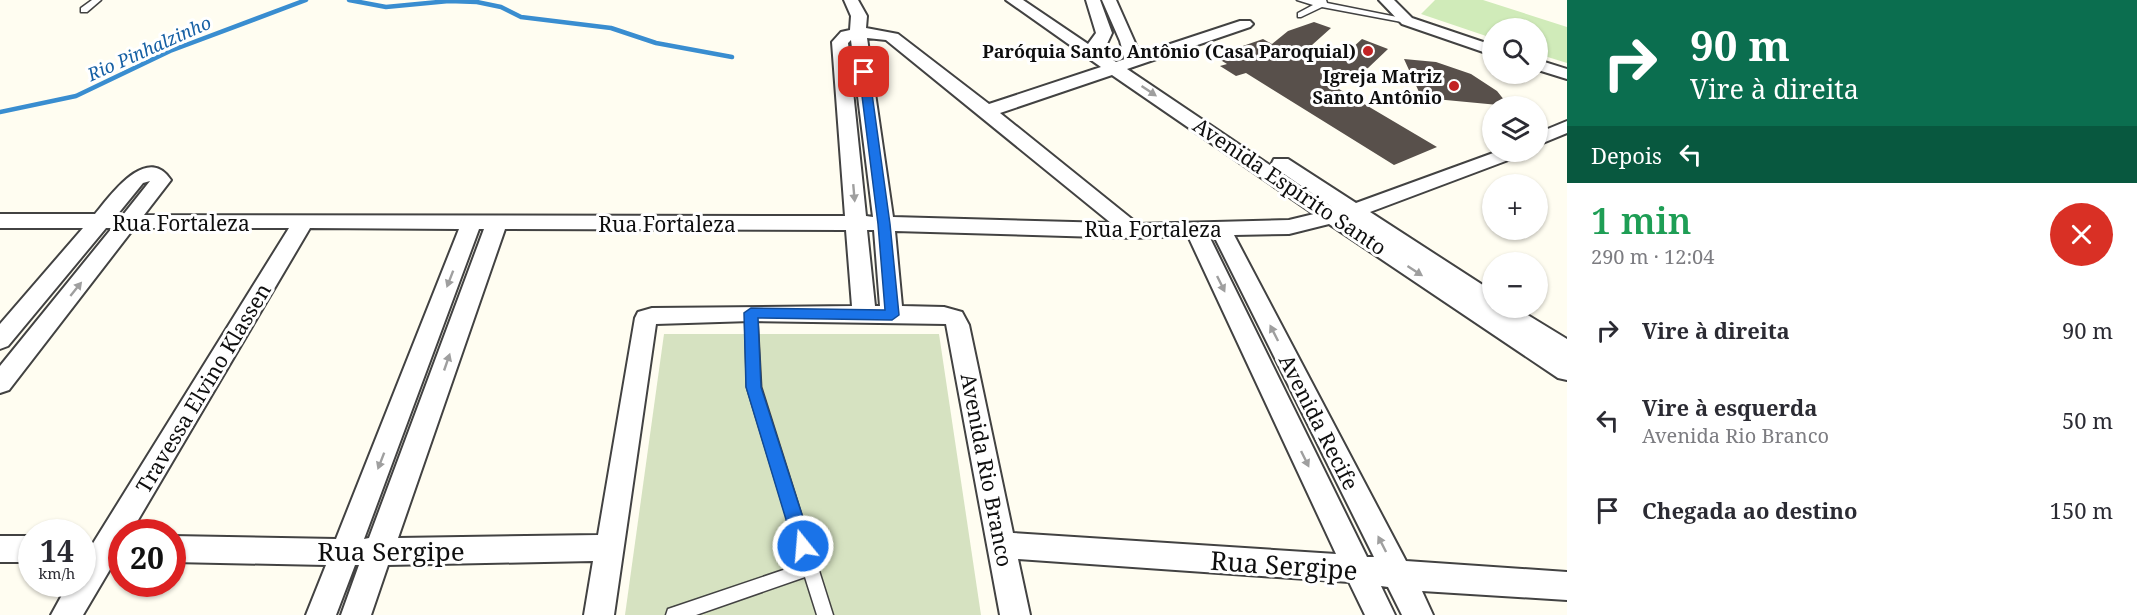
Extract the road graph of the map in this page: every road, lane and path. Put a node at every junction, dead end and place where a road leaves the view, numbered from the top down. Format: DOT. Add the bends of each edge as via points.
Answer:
graph roads {
  1 [pos="97,0"];
  2 [pos="850,0"];
  3 [pos="1013,0"];
  4 [pos="1034,0"];
  5 [pos="1093,0"];
  6 [pos="1109,0"];
  7 [pos="1301,0"];
  8 [pos="1332,0"];
  9 [pos="1386,0"];
  10 [pos="1324,2"];
  11 [pos="84,10"];
  12 [pos="1301,15"];
  13 [pos="1407,21"];
  14 [pos="1245,24"];
  15 [pos="858,33"];
  16 [pos="1094,47"];
  17 [pos="1482,47"];
  18 [pos="1125,66"];
  19 [pos="1548,67"];
  20 [pos="1567,74"];
  21 [pos="869,110"];
  22 [pos="846,111"];
  23 [pos="987,111"];
  24 [pos="1210,123"];
  25 [pos="1566,127"];
  26 [pos="1548,135"];
  27 [pos="851,158"];
  28 [pos="876,158"];
  29 [pos="1485,162"];
  30 [pos="1353,211"];
  31 [pos="1333,217"];
  32 [pos="0,221"];
  33 [pos="100,222"];
  34 [pos="129,223"];
  35 [pos="856,223"];
  36 [pos="302,224"];
  37 [pos="484,224"];
  38 [pos="884,224"];
  39 [pos="1208,230"];
  40 [pos="1133,231"];
  41 [pos="1482,295"];
  42 [pos="751,313"];
  43 [pos="22,314"];
  44 [pos="864,314"];
  45 [pos="55,315"];
  46 [pos="892,315"];
  47 [pos="1511,318"];
  48 [pos="433,323"];
  49 [pos="461,323"];
  50 [pos="0,340"];
  51 [pos="1536,340"];
  52 [pos="1567,351"];
  53 [pos="1567,371"];
  54 [pos="0,383"];
  55 [pos="406,394"];
  56 [pos="436,394"];
  57 [pos="1002,544"];
  58 [pos="610,548"];
  59 [pos="0,549"];
  60 [pos="18,549"];
  61 [pos="103,549"];
  62 [pos="186,549"];
  63 [pos="345,552"];
  64 [pos="380,552"];
  65 [pos="810,568"];
  66 [pos="1358,569"];
  67 [pos="1397,575"];
  68 [pos="1567,586"];
  69 [pos="66,615"];
  70 [pos="321,615"];
  71 [pos="356,615"];
  72 [pos="599,615"];
  73 [pos="674,615"];
  74 [pos="825,615"];
  75 [pos="1015,615"];
  76 [pos="1380,615"];
  77 [pos="1418,615"];
  1 -- 11 [label="lane"];
  2 -- 15 [label="street" via="859,16"];
  3 -- 16 [label="street, Avenida Espírito Santo"];
  4 -- 16 [label="street, Avenida Espírito Santo"];
  5 -- 16 [label="street" via="1104,33"];
  6 -- 18 [label="street" via="1128,42"];
  7 -- 10 [label="lane"];
  8 -- 13 [label="lane"];
  9 -- 13 [label="street"];
  10 -- 12 [label="lane"];
  10 -- 13 [label="lane"];
  13 -- 17 [label="street"];
  14 -- 18 [label="street"];
  15 -- 21 [label="street"];
  15 -- 22 [label="street" via="847,35 840,42"];
  15 -- 23 [label="street" via="892,37"];
  16 -- 18 [label="street, Avenida Espírito Santo"];
  18 -- 23 [label="street"];
  18 -- 24 [label="street, Avenida Espírito Santo"];
  19 -- 20 [label="street"];
  21 -- 22 [label="street"];
  21 -- 28 [label="street"];
  22 -- 27 [label="street"];
  23 -- 40 [label="street"];
  24 -- 30 [label="street, Avenida Espírito Santo"];
  24 -- 31 [label="street, Avenida Espírito Santo"];
  25 -- 26 [label="street"];
  27 -- 28 [label="street"];
  27 -- 35 [label="street, one-way"];
  28 -- 38 [label="street"];
  29 -- 30 [label="street, Rua Fortaleza"];
  30 -- 31 [label="street, Rua Fortaleza"];
  30 -- 41 [label="street, Avenida Espírito Santo"];
  31 -- 39 [label="street, Rua Fortaleza" via="1289,227"];
  31 -- 51 [label="street, Avenida Espírito Santo, one-way"];
  32 -- 33 [label="street, Rua Fortaleza"];
  33 -- 34 [label="street, Rua Fortaleza"];
  33 -- 34 [label="street" via="136,179 157,175 161,180"];
  33 -- 43 [label="street"];
  34 -- 36 [label="street, Rua Fortaleza"];
  45 -- 34 [label="street, one-way"];
  35 -- 37 [label="street, Rua Fortaleza"];
  35 -- 38 [label="street, Rua Fortaleza"];
  35 -- 44 [label="street"];
  36 -- 37 [label="street, Rua Fortaleza"];
  36 -- 61 [label="street, Travessa Elvino Klassen"];
  37 -- 48 [label="street, one-way"];
  37 -- 49 [label="street"];
  38 -- 40 [label="street, Rua Fortaleza"];
  38 -- 46 [label="street"];
  39 -- 40 [label="street, Rua Fortaleza"];
  39 -- 66 [label="street, Avenida Recife, one-way"];
  67 -- 39 [label="street, Avenida Recife, one-way"];
  42 -- 44 [label="street"];
  42 -- 58 [label="street" via="646,318"];
  42 -- 65 [label="lane" via="754,387"];
  43 -- 45 [label="street"];
  43 -- 50 [label="street"];
  44 -- 46 [label="street"];
  45 -- 54 [label="street"];
  46 -- 57 [label="street, Avenida Rio Branco" via="944,315 954,318 958,325"];
  47 -- 51 [label="street, Avenida Espírito Santo"];
  48 -- 49 [label="street"];
  48 -- 55 [label="street"];
  56 -- 49 [label="street, one-way"];
  51 -- 52 [label="street, Avenida Espírito Santo"];
  51 -- 53 [label="street, Avenida Espírito Santo"];
  55 -- 56 [label="street"];
  55 -- 63 [label="street, one-way"];
  56 -- 64 [label="street"];
  57 -- 66 [label="street, Rua Sergipe"];
  57 -- 75 [label="street, Avenida Rio Branco"];
  58 -- 64 [label="street, Rua Sergipe"];
  58 -- 72 [label="street"];
  59 -- 60 [label="street"];
  61 -- 69 [label="street, Travessa Elvino Klassen"];
  62 -- 63 [label="street, Rua Sergipe"];
  63 -- 64 [label="street, Rua Sergipe"];
  63 -- 70 [label="street"];
  64 -- 71 [label="street"];
  65 -- 73 [label="lane"];
  65 -- 74 [label="lane"];
  66 -- 67 [label="street, Rua Sergipe"];
  66 -- 76 [label="street, Avenida Recife"];
  67 -- 68 [label="street, Rua Sergipe"];
  67 -- 77 [label="street, Avenida Recife"];
}
